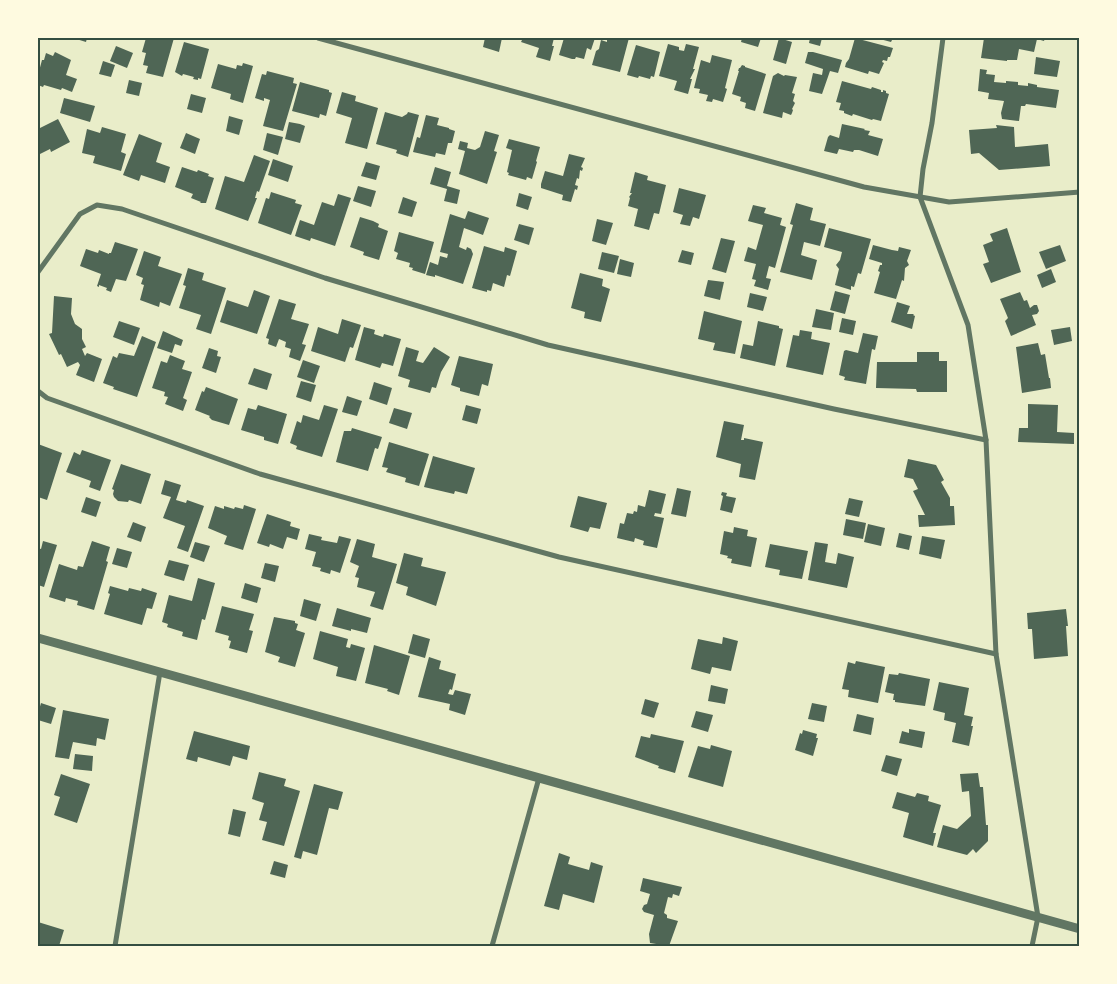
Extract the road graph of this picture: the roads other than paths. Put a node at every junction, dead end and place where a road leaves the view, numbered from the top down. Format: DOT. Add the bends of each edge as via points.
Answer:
graph roads {
  1 [pos="318,38"];
  2 [pos="943,38"];
  3 [pos="1080,192"];
  4 [pos="920,197"];
  5 [pos="38,272"];
  6 [pos="38,391"];
  7 [pos="986,440"];
  8 [pos="38,638"];
  9 [pos="996,654"];
  10 [pos="160,672"];
  11 [pos="539,778"];
  12 [pos="1038,917"];
  13 [pos="1080,929"];
  14 [pos="115,946"];
  15 [pos="492,946"];
  16 [pos="1032,946"];
  1 -- 4 [label="street" via="864,187"];
  2 -- 4 [label="street"];
  3 -- 4 [label="street" via="949,202"];
  4 -- 7 [label="street" via="968,325"];
  5 -- 7 [label="street" via="80,214 97,205 122,209 325,278 548,345"];
  6 -- 9 [label="street" via="47,398 260,474 549,554"];
  7 -- 9 [label="street"];
  8 -- 10 [label="street"];
  9 -- 12 [label="street"];
  10 -- 11 [label="street"];
  10 -- 14 [label="street"];
  11 -- 12 [label="street"];
  11 -- 15 [label="street"];
  12 -- 13 [label="street"];
  12 -- 16 [label="street"];
}
